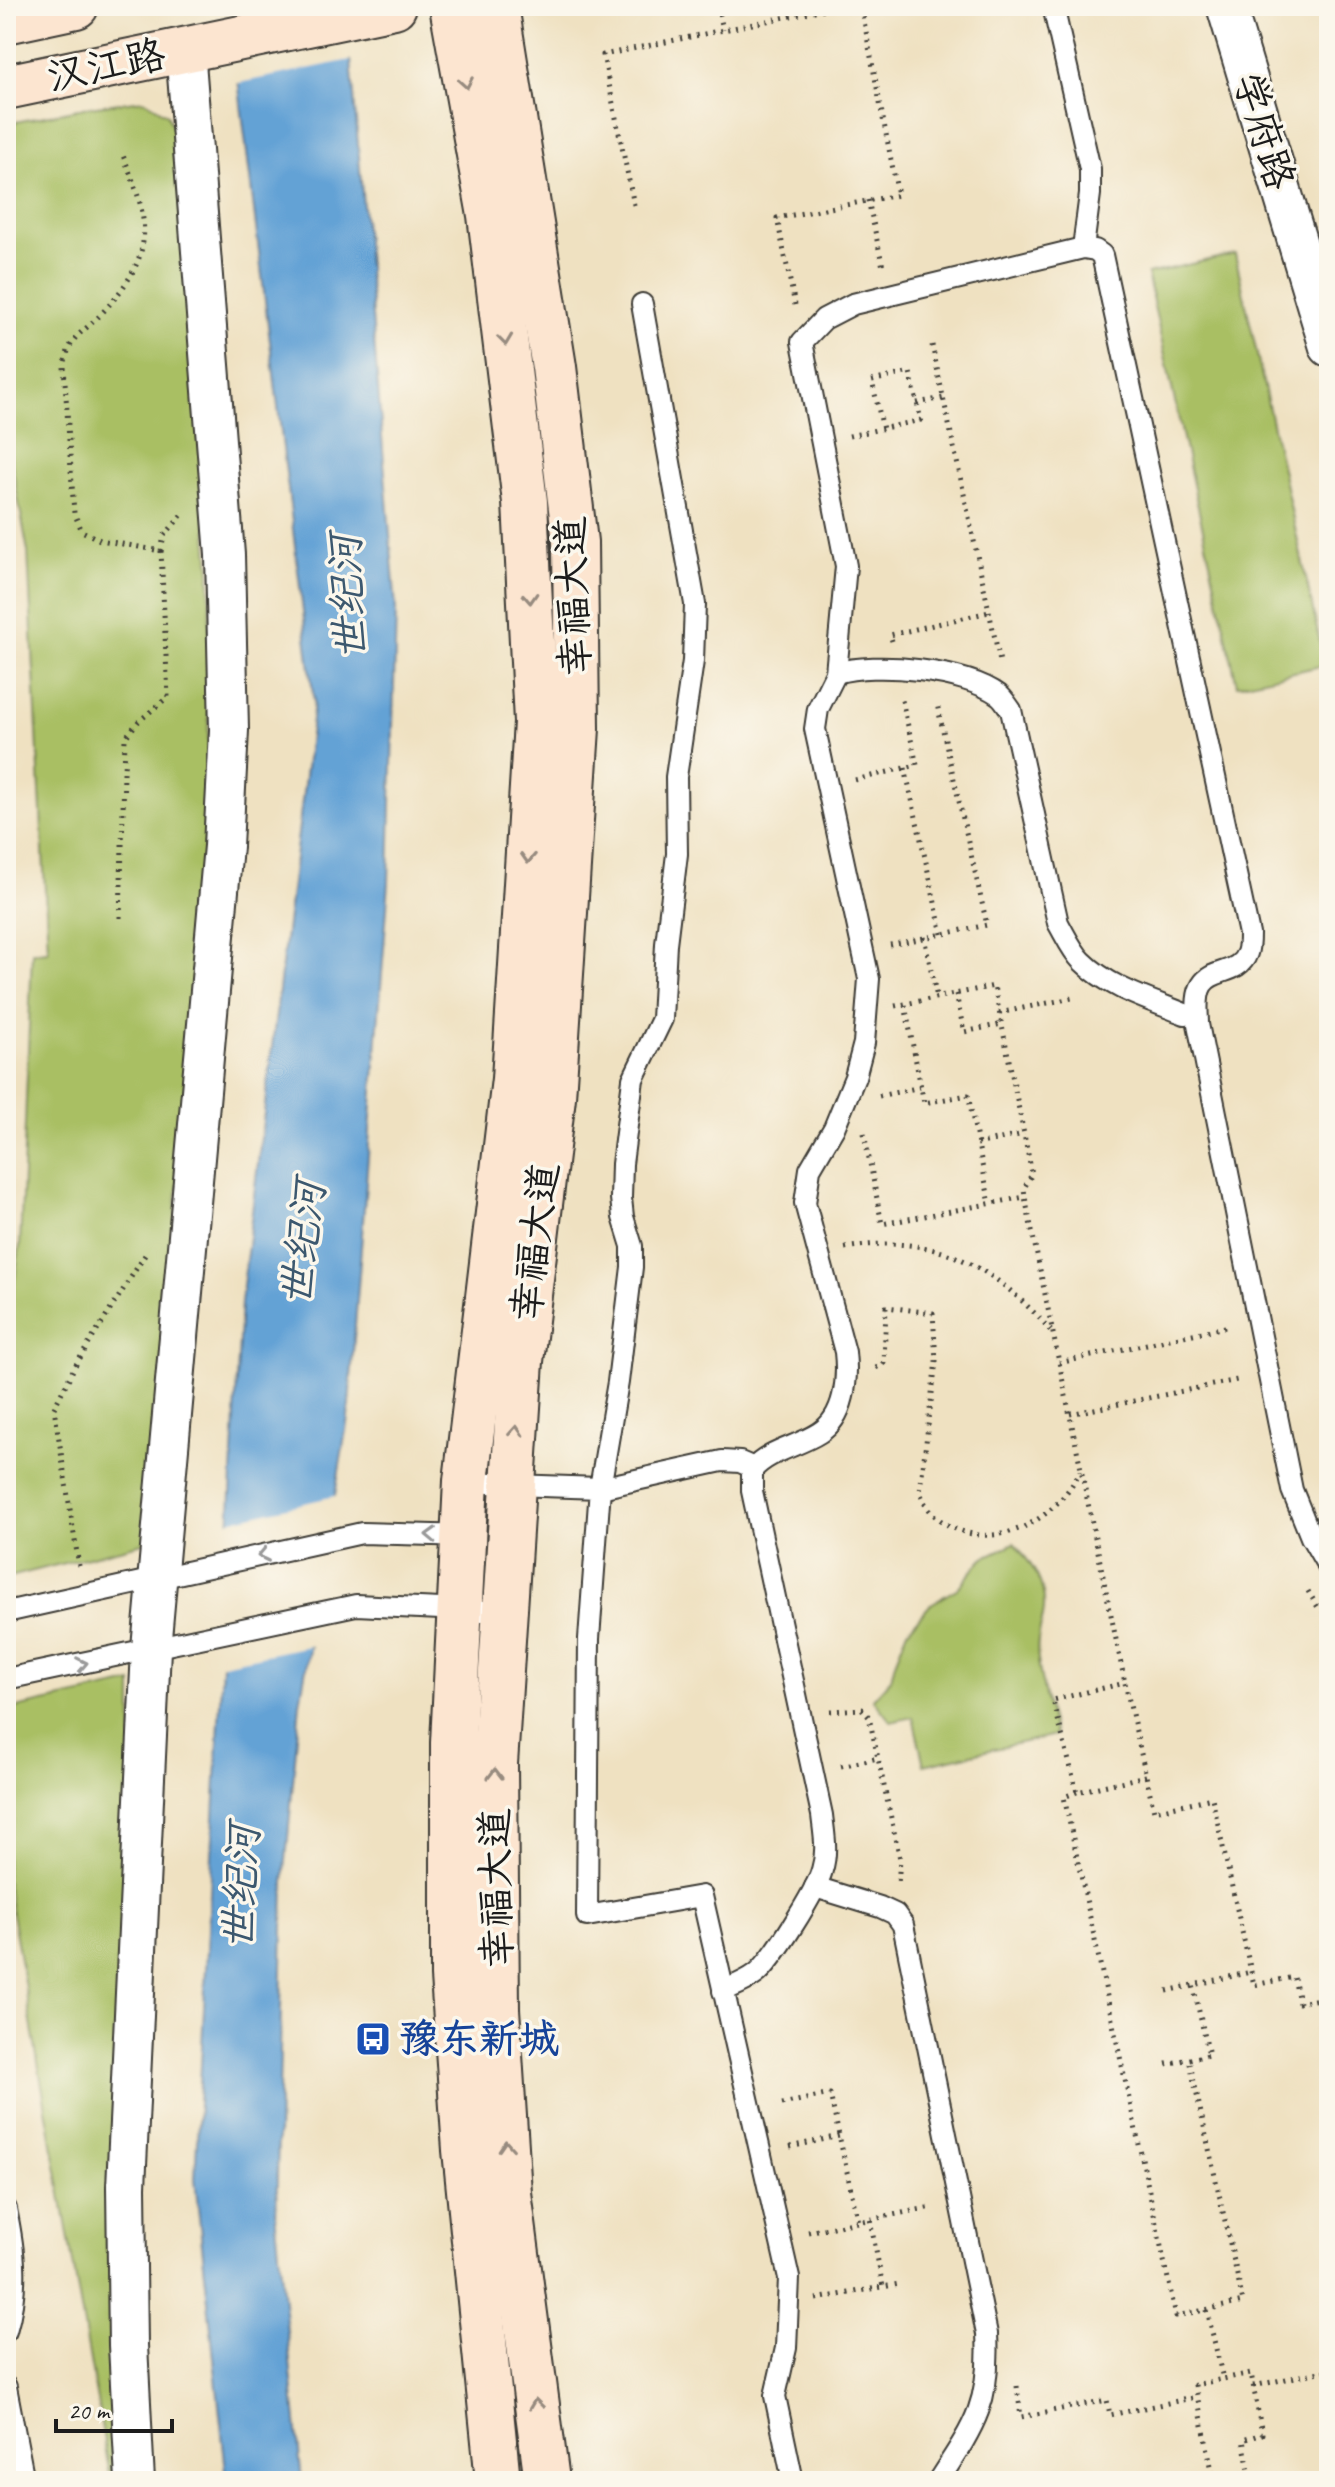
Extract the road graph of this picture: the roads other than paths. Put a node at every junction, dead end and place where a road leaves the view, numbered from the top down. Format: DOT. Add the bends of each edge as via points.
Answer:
graph roads {
  1 [pos="76,6"];
  2 [pos="452,6"];
  3 [pos="496,6"];
  4 [pos="1053,6"];
  5 [pos="1226,6"];
  6 [pos="376,10"];
  7 [pos="6,21"];
  8 [pos="199,47"];
  9 [pos="6,87"];
  10 [pos="1083,248"];
  11 [pos="642,304"];
  12 [pos="1329,347"];
  13 [pos="836,673"];
  14 [pos="1185,1014"];
  15 [pos="754,1468"];
  16 [pos="466,1481"];
  17 [pos="513,1485"];
  18 [pos="600,1488"];
  19 [pos="463,1536"];
  20 [pos="509,1538"];
  21 [pos="1329,1568"];
  22 [pos="156,1579"];
  23 [pos="459,1609"];
  24 [pos="6,1612"];
  25 [pos="504,1612"];
  26 [pos="154,1648"];
  27 [pos="6,1679"];
  28 [pos="815,1887"];
  29 [pos="723,1991"];
  30 [pos="6,2209"];
  31 [pos="6,2331"];
  32 [pos="6,2387"];
  33 [pos="27,2479"];
  34 [pos="135,2481"];
  35 [pos="498,2481"];
  36 [pos="547,2481"];
  37 [pos="793,2481"];
  38 [pos="938,2481"];
  1 -- 7 [label="main road, 汉江路"];
  2 -- 16 [label="main road, 幸福大道, one-way" via="490,215 525,502 536,722 514,1079"];
  17 -- 3 [label="main road, 幸福大道, one-way" via="521,1361 553,1097 577,728 575,542 554,367"];
  4 -- 10 [label="lane" via="1090,169"];
  5 -- 12 [label="street, 学府路"];
  6 -- 8 [label="main road, 汉江路"];
  8 -- 9 [label="main road, 汉江路"];
  8 -- 22 [label="street" via="229,730"];
  10 -- 13 [label="lane" via="853,304 824,319 802,342 846,566"];
  10 -- 21 [label="lane" via="1102,255 1249,934 1247,953 1238,967 1201,986 1198,1024 1292,1490"];
  11 -- 18 [label="lane" via="695,604 693,661 676,777 677,854 662,1019 633,1079 622,1164 621,1198 632,1267"];
  13 -- 14 [label="lane" via="942,673 1000,696 1011,710 1058,923 1082,960 1121,988"];
  13 -- 15 [label="lane" via="818,709 815,729 869,979 858,1066 834,1128 810,1169 805,1203 847,1372 844,1394 821,1432"];
  15 -- 18 [label="lane" via="722,1461"];
  15 -- 28 [label="lane" via="752,1491 822,1815 826,1846"];
  16 -- 17 [label="lane"];
  16 -- 19 [label="main road, 幸福大道"];
  17 -- 18 [label="lane"];
  17 -- 20 [label="main road, 幸福大道"];
  18 -- 29 [label="lane" via="589,1639 587,1916 702,1896"];
  19 -- 20 [label="lane"];
  19 -- 22 [label="lane, one-way" via="362,1533"];
  19 -- 23 [label="main road, 幸福大道"];
  20 -- 25 [label="main road, 幸福大道"];
  22 -- 24 [label="lane"];
  22 -- 26 [label="street"];
  23 -- 25 [label="lane"];
  23 -- 26 [label="lane" via="356,1605"];
  23 -- 35 [label="main road, 幸福大道" via="453,1976"];
  36 -- 25 [label="main road, 幸福大道, one-way" via="509,2193 497,2009 495,1764"];
  27 -- 26 [label="lane, one-way"];
  26 -- 34 [label="street" via="126,2187"];
  28 -- 29 [label="lane" via="757,1974"];
  28 -- 38 [label="lane" via="895,1914 903,1925 987,2334 983,2398 974,2425"];
  29 -- 37 [label="lane" via="789,2278 786,2348 775,2396"];
  30 -- 31 [label="lane" via="16,2275"];
  32 -- 33 [label="lane"];
}
